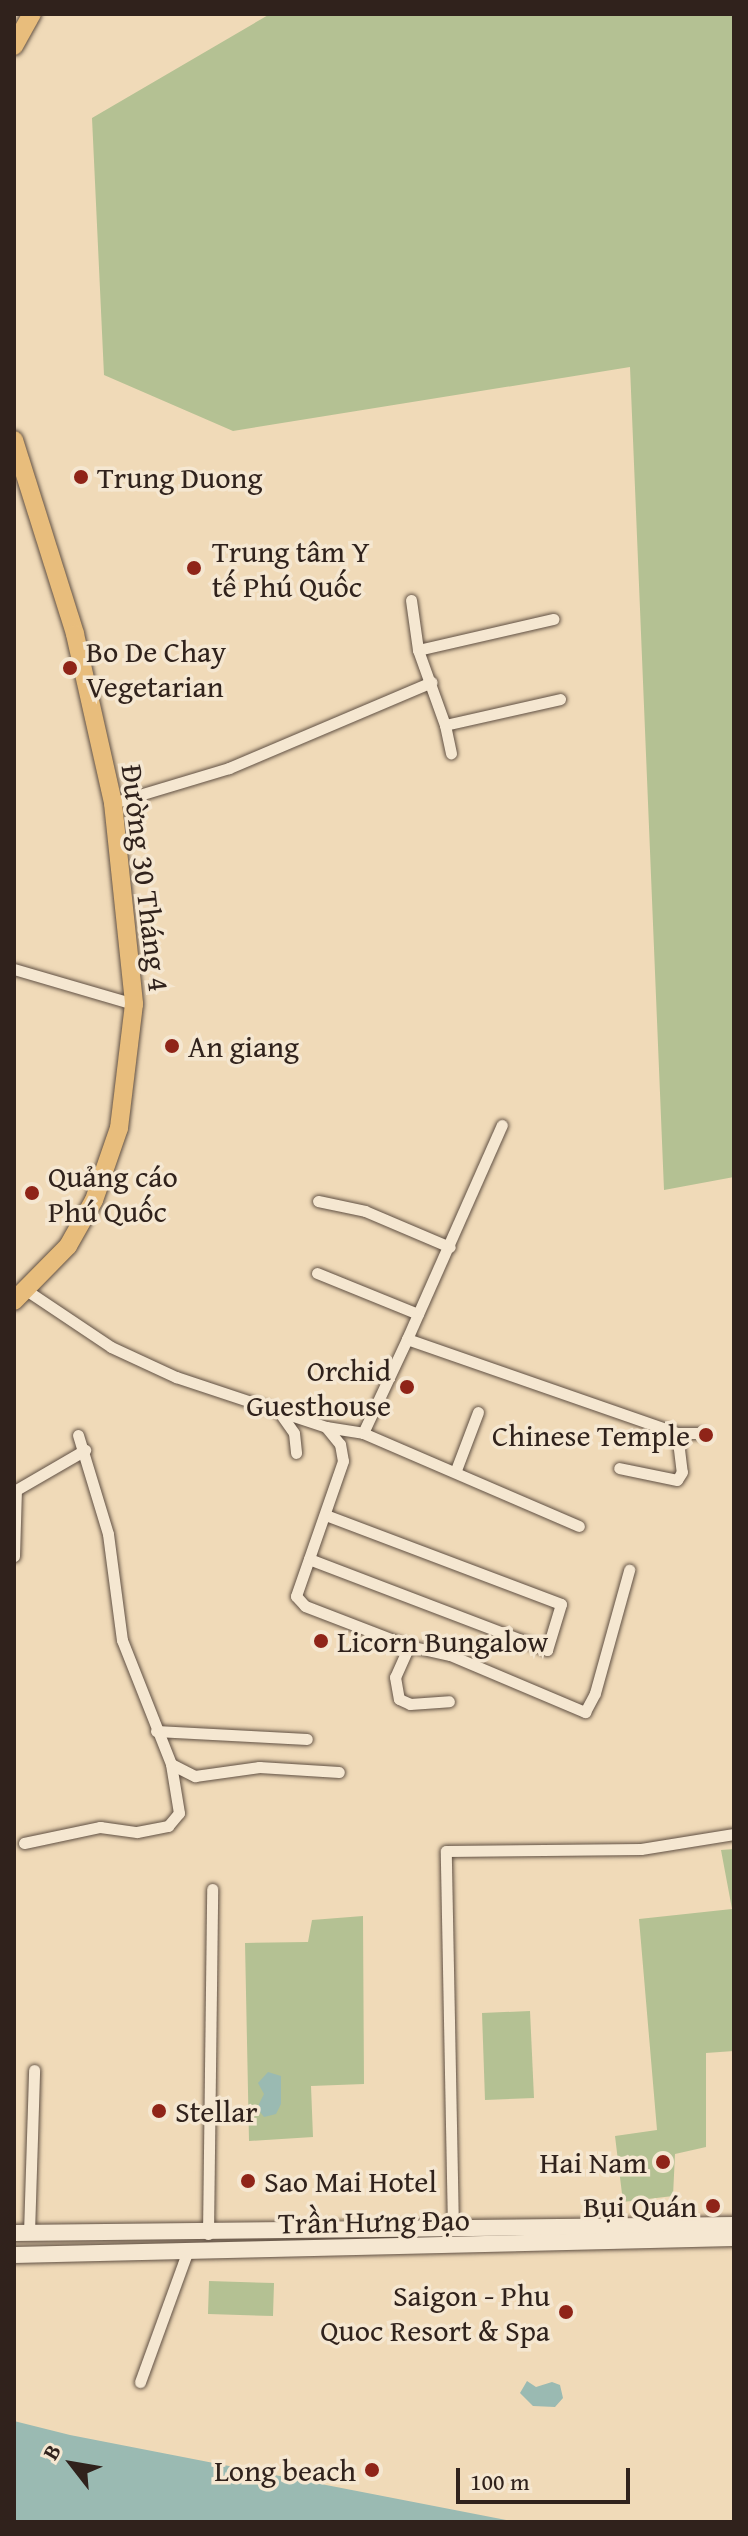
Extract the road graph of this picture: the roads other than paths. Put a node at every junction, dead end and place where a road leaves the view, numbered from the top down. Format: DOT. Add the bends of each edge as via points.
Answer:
graph roads {
  1 [pos="32,14"];
  2 [pos="14,46"];
  3 [pos="14,440"];
  4 [pos="411,600"];
  5 [pos="553,619"];
  6 [pos="418,650"];
  7 [pos="432,682"];
  8 [pos="560,699"];
  9 [pos="445,725"];
  10 [pos="451,753"];
  11 [pos="113,803"];
  12 [pos="14,969"];
  13 [pos="134,1004"];
  14 [pos="502,1125"];
  15 [pos="318,1201"];
  16 [pos="450,1247"];
  17 [pos="317,1273"];
  18 [pos="20,1296"];
  19 [pos="418,1314"];
  20 [pos="407,1339"];
  21 [pos="478,1412"];
  22 [pos="280,1413"];
  23 [pos="326,1427"];
  24 [pos="363,1433"];
  25 [pos="677,1433"];
  26 [pos="702,1433"];
  27 [pos="78,1435"];
  28 [pos="85,1450"];
  29 [pos="296,1453"];
  30 [pos="619,1468"];
  31 [pos="456,1470"];
  32 [pos="325,1515"];
  33 [pos="579,1526"];
  34 [pos="14,1556"];
  35 [pos="309,1559"];
  36 [pos="629,1570"];
  37 [pos="409,1646"];
  38 [pos="449,1701"];
  39 [pos="156,1731"];
  40 [pos="307,1739"];
  41 [pos="171,1764"];
  42 [pos="339,1772"];
  43 [pos="734,1834"];
  44 [pos="24,1843"];
  45 [pos="212,1889"];
  46 [pos="34,2070"];
  47 [pos="734,2225"];
  48 [pos="453,2229"];
  49 [pos="22,2233"];
  50 [pos="188,2234"];
  51 [pos="208,2234"];
  52 [pos="571,2234"];
  53 [pos="734,2238"];
  54 [pos="187,2253"];
  55 [pos="21,2255"];
  56 [pos="140,2382"];
  1 -- 2 [label="main road"];
  3 -- 11 [label="main road, Đường 30 Tháng 4" via="75,634"];
  4 -- 6 [label="street"];
  5 -- 6 [label="street"];
  6 -- 7 [label="street"];
  7 -- 9 [label="street"];
  7 -- 11 [label="street" via="229,768"];
  8 -- 9 [label="street"];
  9 -- 10 [label="street"];
  11 -- 13 [label="main road, Đường 30 Tháng 4"];
  12 -- 13 [label="street"];
  13 -- 18 [label="main road, Đường 30 Tháng 4" via="111,1157 77,1232"];
  14 -- 16 [label="street"];
  15 -- 16 [label="street" via="365,1211"];
  16 -- 19 [label="street"];
  17 -- 19 [label="street"];
  18 -- 22 [label="street" via="176,1377"];
  19 -- 20 [label="street"];
  20 -- 24 [label="street"];
  20 -- 25 [label="street"];
  21 -- 31 [label="street"];
  22 -- 23 [label="street"];
  22 -- 29 [label="street" via="294,1433"];
  23 -- 24 [label="street"];
  23 -- 32 [label="street" via="340,1444 343,1461"];
  24 -- 31 [label="street"];
  25 -- 26 [label="street"];
  25 -- 30 [label="street" via="682,1472 677,1480"];
  27 -- 28 [label="street"];
  28 -- 34 [label="street" via="16,1490"];
  28 -- 39 [label="street" via="108,1534 122,1640"];
  31 -- 33 [label="street"];
  32 -- 35 [label="street"];
  32 -- 35 [label="street" via="561,1604 547,1650"];
  35 -- 37 [label="street" via="296,1596 305,1606"];
  36 -- 37 [label="street" via="585,1712 450,1655"];
  37 -- 38 [label="street" via="395,1677 399,1699 410,1704"];
  39 -- 40 [label="street"];
  39 -- 41 [label="street"];
  41 -- 42 [label="street" via="195,1776 259,1767"];
  41 -- 44 [label="street" via="179,1813 168,1826 137,1832 100,1827"];
  43 -- 48 [label="street" via="629,1850 446,1851"];
  45 -- 51 [label="street"];
  46 -- 49 [label="street"];
  47 -- 52 [label="main road, Trần Hưng Đạo"];
  48 -- 51 [label="main road, Trần Hưng Đạo"];
  48 -- 52 [label="main road, Trần Hưng Đạo"];
  49 -- 50 [label="main road, Trần Hưng Đạo"];
  49 -- 55 [label="main road"];
  50 -- 51 [label="main road, Trần Hưng Đạo"];
  50 -- 54 [label="main road"];
  52 -- 53 [label="main road, Trần Hưng Đạo"];
  52 -- 54 [label="main road, Trần Hưng Đạo"];
  54 -- 55 [label="main road, Trần Hưng Đạo"];
  54 -- 56 [label="street"];
}
